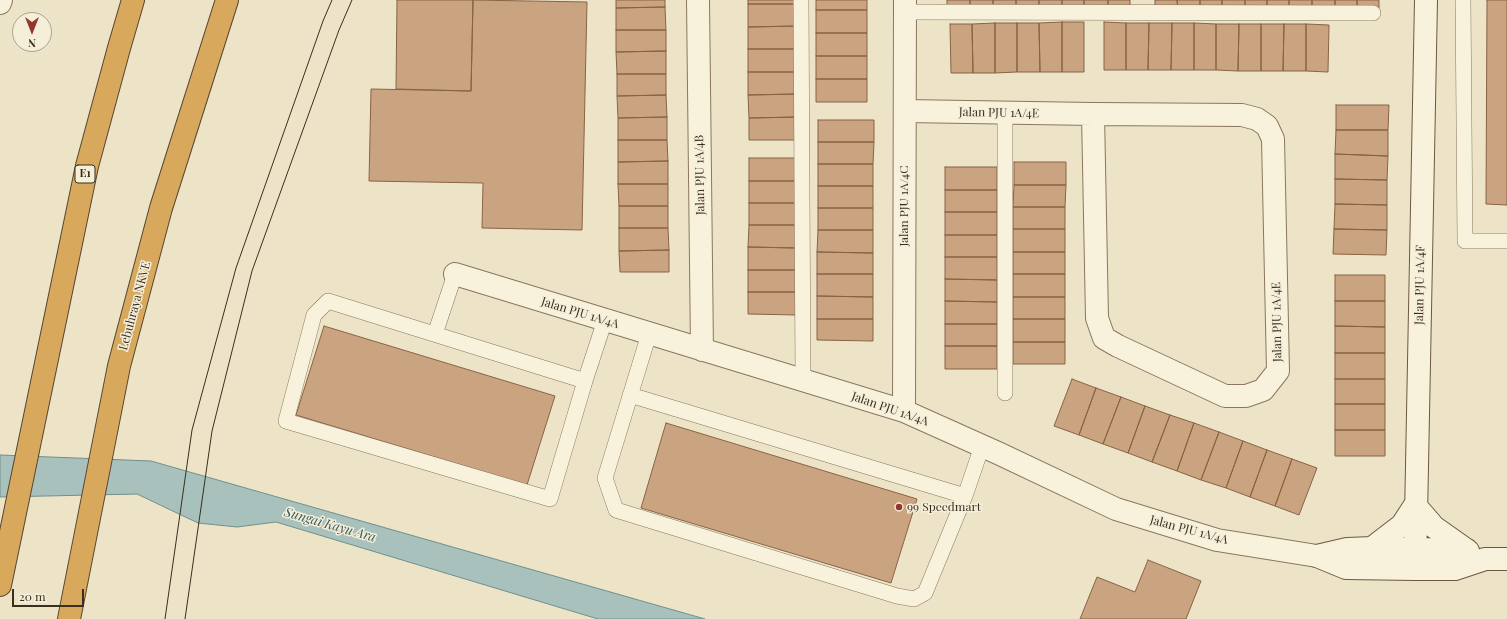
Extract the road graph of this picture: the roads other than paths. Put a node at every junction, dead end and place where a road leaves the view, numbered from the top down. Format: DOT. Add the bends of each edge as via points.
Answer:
graph roads {
  1 [pos="1,0"];
  2 [pos="133,0"];
  3 [pos="227,0"];
  4 [pos="698,0"];
  5 [pos="801,0"];
  6 [pos="1426,0"];
  7 [pos="1463,0"];
  8 [pos="0,3"];
  9 [pos="905,6"];
  10 [pos="1373,13"];
  11 [pos="905,111"];
  12 [pos="1004,113"];
  13 [pos="1093,114"];
  14 [pos="1507,241"];
  15 [pos="455,274"];
  16 [pos="605,320"];
  17 [pos="435,334"];
  18 [pos="649,334"];
  19 [pos="702,350"];
  20 [pos="803,380"];
  21 [pos="585,381"];
  22 [pos="1005,393"];
  23 [pos="630,395"];
  24 [pos="904,411"];
  25 [pos="982,446"];
  26 [pos="965,496"];
  27 [pos="1415,505"];
  28 [pos="1372,548"];
  29 [pos="1476,554"];
  30 [pos="1317,556"];
  31 [pos="1415,559"];
  32 [pos="1507,559"];
  33 [pos="0,585"];
  34 [pos="69,618"];
  1 -- 8 [label="street"];
  2 -- 33 [label="highway, E1" via="87,166"];
  3 -- 34 [label="highway, Lebuhraya NKVE" via="161,208 119,366"];
  4 -- 19 [label="street, Jalan PJU 1A/4B"];
  5 -- 20 [label="lane"];
  6 -- 27 [label="street, Jalan PJU 1A/4F"];
  7 -- 14 [label="lane" via="1465,241"];
  9 -- 10 [label="lane"];
  9 -- 11 [label="street, Jalan PJU 1A/4C"];
  11 -- 12 [label="street, Jalan PJU 1A/4E"];
  11 -- 24 [label="street, Jalan PJU 1A/4C"];
  12 -- 13 [label="street, Jalan PJU 1A/4E"];
  12 -- 22 [label="lane"];
  13 -- 13 [label="street, Jalan PJU 1A/4E" via="1097,318 1104,338 1225,396 1246,396 1263,390 1278,371 1273,139 1268,126 1258,119 1242,115"];
  15 -- 16 [label="street, Jalan PJU 1A/4A"];
  15 -- 17 [label="lane"];
  16 -- 18 [label="street, Jalan PJU 1A/4A"];
  16 -- 21 [label="lane"];
  17 -- 21 [label="lane"];
  17 -- 21 [label="lane" via="328,301 314,315 286,421 550,499"];
  18 -- 19 [label="street, Jalan PJU 1A/4A"];
  18 -- 23 [label="lane"];
  19 -- 20 [label="street, Jalan PJU 1A/4A"];
  20 -- 24 [label="street, Jalan PJU 1A/4A"];
  23 -- 26 [label="lane"];
  23 -- 26 [label="lane" via="605,478 616,510 897,596 914,599 925,593"];
  24 -- 25 [label="street, Jalan PJU 1A/4A"];
  25 -- 26 [label="lane"];
  25 -- 30 [label="street, Jalan PJU 1A/4A" via="1116,509 1217,540"];
  27 -- 28 [label="street" via="1402,525"];
  27 -- 29 [label="street" via="1434,527"];
  27 -- 31 [label="street, Jalan PJU 1A/4F"];
  28 -- 30 [label="street, Jalan PJU 1A/4A" via="1347,549"];
  28 -- 31 [label="street, Jalan PJU 1A/4A"];
  29 -- 31 [label="street, Jalan PJU 1A/4A" via="1455,569"];
  29 -- 32 [label="street, Jalan PJU 1A/4A"];
  30 -- 31 [label="street, Jalan PJU 1A/4A" via="1346,568"];
}
